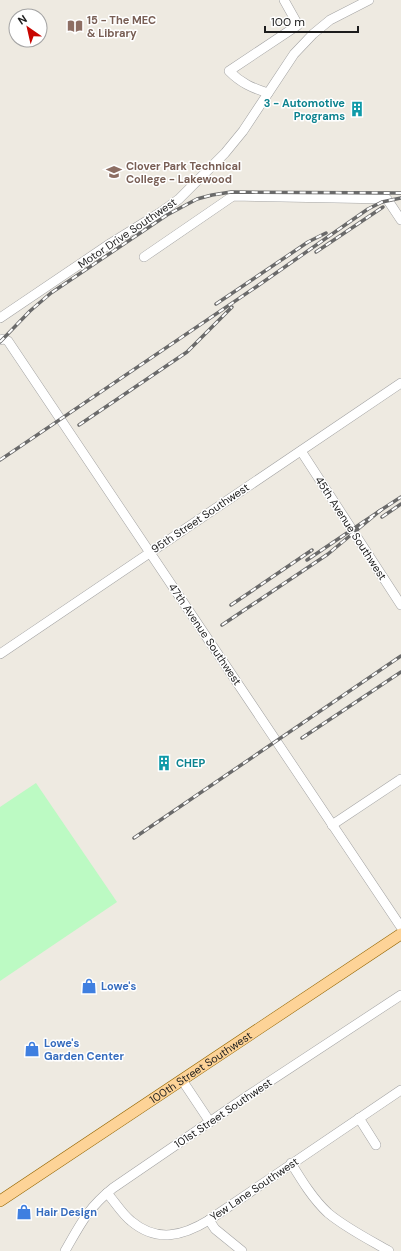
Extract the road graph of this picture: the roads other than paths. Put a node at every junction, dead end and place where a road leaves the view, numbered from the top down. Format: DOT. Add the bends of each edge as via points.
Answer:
graph roads {
  1 [pos="284,0"];
  2 [pos="369,0"];
  3 [pos="268,93"];
  4 [pos="401,220"];
  5 [pos="144,257"];
  6 [pos="0,318"];
  7 [pos="4,340"];
  8 [pos="401,384"];
  9 [pos="301,451"];
  10 [pos="150,552"];
  11 [pos="401,604"];
  12 [pos="0,654"];
  13 [pos="401,779"];
  14 [pos="332,825"];
  15 [pos="401,927"];
  16 [pos="401,934"];
  17 [pos="401,995"];
  18 [pos="182,1080"];
  19 [pos="401,1090"];
  20 [pos="359,1118"];
  21 [pos="210,1122"];
  22 [pos="376,1145"];
  23 [pos="292,1163"];
  24 [pos="107,1193"];
  25 [pos="0,1201"];
  26 [pos="209,1220"];
  27 [pos="65,1251"];
  28 [pos="242,1251"];
  29 [pos="388,1251"];
  1 -- 3 [label="street" via="298,24 229,71 246,85"];
  2 -- 3 [label="street, Motor Drive Southwest" via="330,20 313,34 294,54"];
  3 -- 6 [label="street, Motor Drive Southwest" via="225,153 179,199"];
  4 -- 5 [label="street" via="387,199 233,196"];
  7 -- 10 [label="street, 47th Avenue Southwest"];
  8 -- 9 [label="street, 95th Street Southwest"];
  9 -- 10 [label="street, 95th Street Southwest"];
  9 -- 11 [label="street, 45th Avenue Southwest"];
  10 -- 12 [label="street, 95th Street Southwest"];
  10 -- 14 [label="street, 47th Avenue Southwest"];
  13 -- 14 [label="street"];
  14 -- 15 [label="street, 47th Avenue Southwest"];
  16 -- 18 [label="main road, 100th Street Southwest"];
  17 -- 21 [label="street, 101st Street Southwest"];
  18 -- 21 [label="street"];
  18 -- 25 [label="main road, 100th Street Southwest"];
  19 -- 20 [label="street, Yew Lane Southwest"];
  20 -- 22 [label="street"];
  20 -- 23 [label="street, Yew Lane Southwest"];
  21 -- 24 [label="street, 101st Street Southwest"];
  23 -- 26 [label="street, Yew Lane Southwest"];
  23 -- 29 [label="street" via="316,1200 329,1214"];
  24 -- 26 [label="street, Yew Lane Southwest" via="131,1221 151,1232 181,1234"];
  24 -- 27 [label="street, 101st Street Southwest" via="86,1214"];
  26 -- 28 [label="street" via="215,1230"];
}
